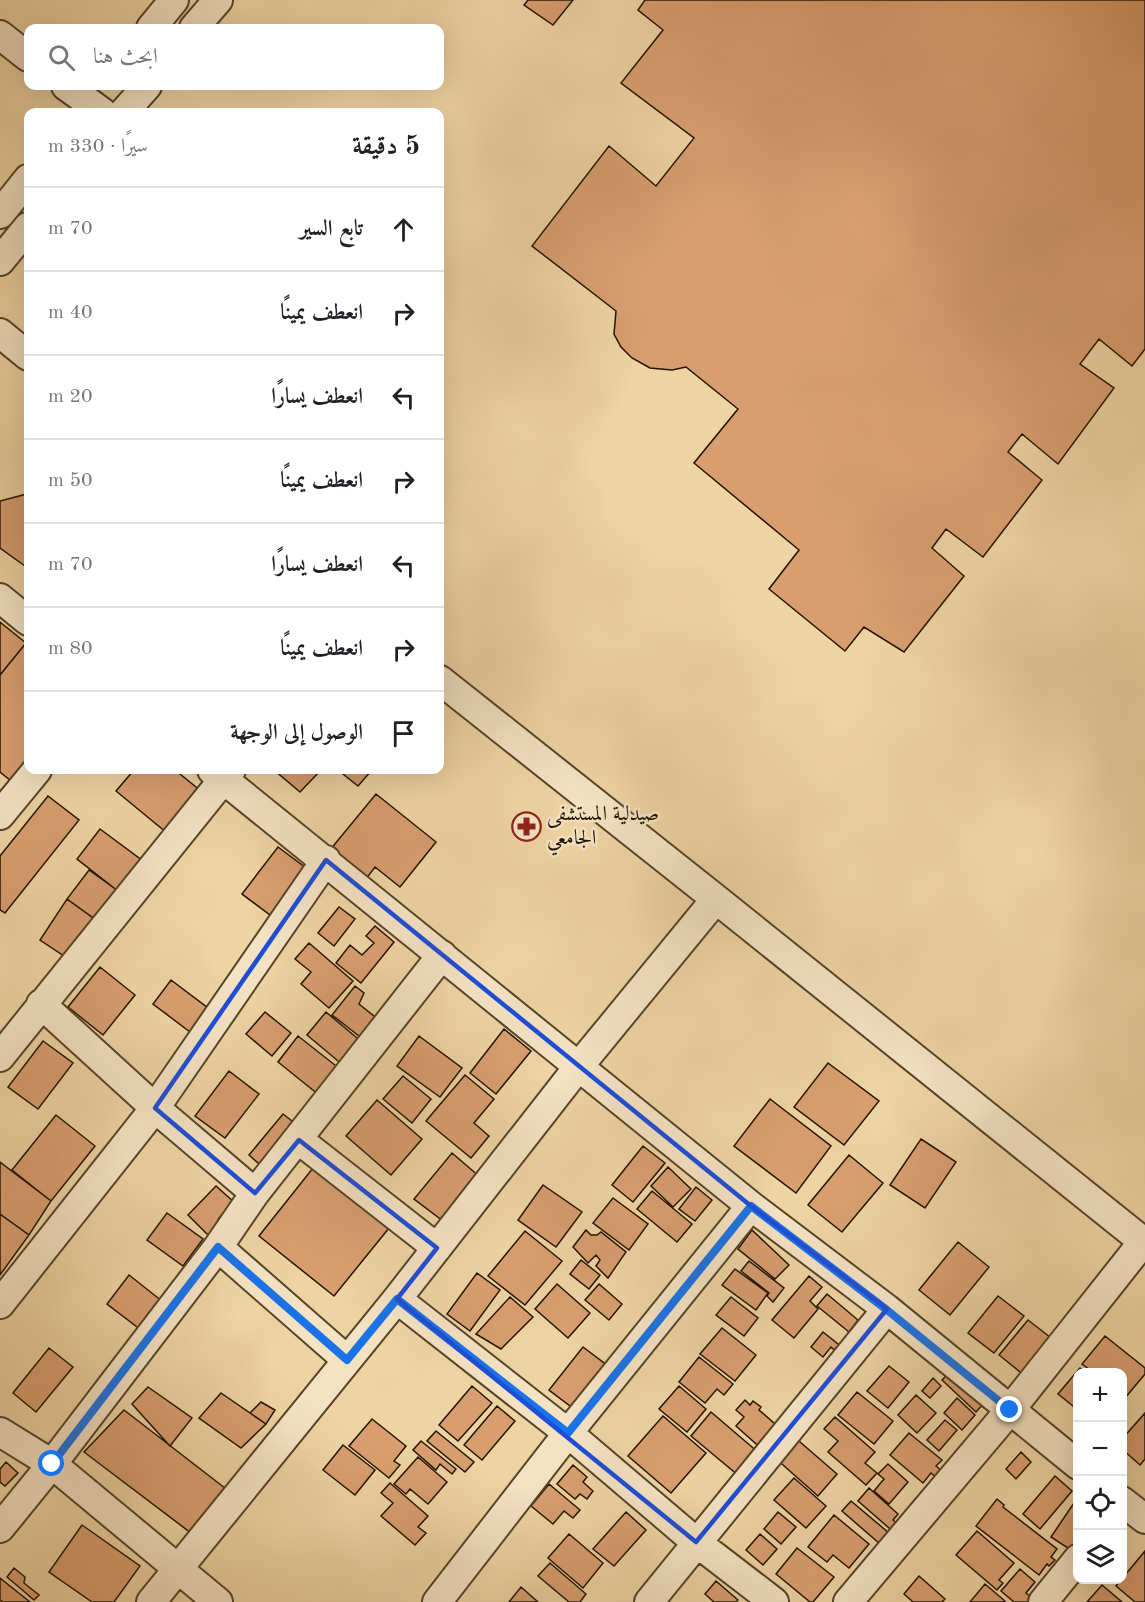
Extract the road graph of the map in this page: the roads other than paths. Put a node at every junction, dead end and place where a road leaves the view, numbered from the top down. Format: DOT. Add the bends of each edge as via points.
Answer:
graph roads {
  1 [pos="174,0"];
  2 [pos="218,0"];
  3 [pos="154,24"];
  4 [pos="197,24"];
  5 [pos="0,35"];
  6 [pos="24,54"];
  7 [pos="72,90"];
  8 [pos="143,90"];
  9 [pos="95,104"];
  10 [pos="128,108"];
  11 [pos="24,184"];
  12 [pos="0,214"];
  13 [pos="24,232"];
  14 [pos="0,261"];
  15 [pos="0,333"];
  16 [pos="24,353"];
  17 [pos="0,598"];
  18 [pos="24,618"];
  19 [pos="444,683"];
  20 [pos="33,774"];
  21 [pos="221,774"];
  22 [pos="223,774"];
  23 [pos="4,804"];
  24 [pos="326,860"];
  25 [pos="716,899"];
  26 [pos="442,955"];
  27 [pos="41,1004"];
  28 [pos="0,1058"];
  29 [pos="579,1066"];
  30 [pos="155,1108"];
  31 [pos="299,1140"];
  32 [pos="255,1193"];
  33 [pos="751,1206"];
  34 [pos="1144,1243"];
  35 [pos="218,1247"];
  36 [pos="437,1248"];
  37 [pos="397,1299"];
  38 [pos="0,1304"];
  39 [pos="887,1310"];
  40 [pos="347,1360"];
  41 [pos="1010,1410"];
  42 [pos="0,1432"];
  43 [pos="568,1433"];
  44 [pos="1073,1462"];
  45 [pos="52,1464"];
  46 [pos="0,1528"];
  47 [pos="696,1542"];
  48 [pos="1073,1564"];
  49 [pos="178,1570"];
  50 [pos="152,1602"];
  51 [pos="218,1602"];
  52 [pos="437,1602"];
  53 [pos="649,1602"];
  54 [pos="774,1602"];
  55 [pos="848,1602"];
  56 [pos="1043,1602"];
  1 -- 3 [label="street"];
  2 -- 4 [label="street"];
  5 -- 6 [label="street"];
  7 -- 9 [label="street"];
  8 -- 10 [label="street"];
  11 -- 12 [label="street"];
  13 -- 14 [label="street"];
  15 -- 16 [label="street"];
  17 -- 18 [label="street"];
  19 -- 25 [label="street"];
  20 -- 23 [label="street"];
  21 -- 27 [label="street"];
  22 -- 24 [label="street"];
  24 -- 26 [label="street"];
  24 -- 30 [label="street"];
  25 -- 29 [label="street"];
  25 -- 34 [label="street"];
  26 -- 29 [label="street"];
  26 -- 31 [label="street"];
  27 -- 28 [label="street"];
  27 -- 30 [label="street"];
  29 -- 33 [label="street"];
  29 -- 36 [label="street"];
  30 -- 32 [label="street"];
  30 -- 38 [label="street"];
  31 -- 32 [label="street"];
  31 -- 36 [label="street"];
  32 -- 35 [label="street"];
  33 -- 39 [label="street"];
  33 -- 43 [label="street"];
  34 -- 41 [label="street"];
  35 -- 40 [label="street"];
  35 -- 45 [label="street"];
  36 -- 37 [label="street"];
  37 -- 40 [label="street"];
  37 -- 43 [label="street"];
  39 -- 41 [label="street"];
  39 -- 47 [label="street"];
  40 -- 49 [label="street"];
  41 -- 44 [label="street"];
  41 -- 55 [label="street"];
  42 -- 45 [label="street"];
  43 -- 47 [label="street"];
  43 -- 52 [label="street"];
  45 -- 46 [label="street"];
  45 -- 49 [label="street"];
  47 -- 53 [label="street"];
  47 -- 54 [label="street"];
  48 -- 56 [label="street"];
  49 -- 50 [label="street"];
  49 -- 51 [label="street"];
}
